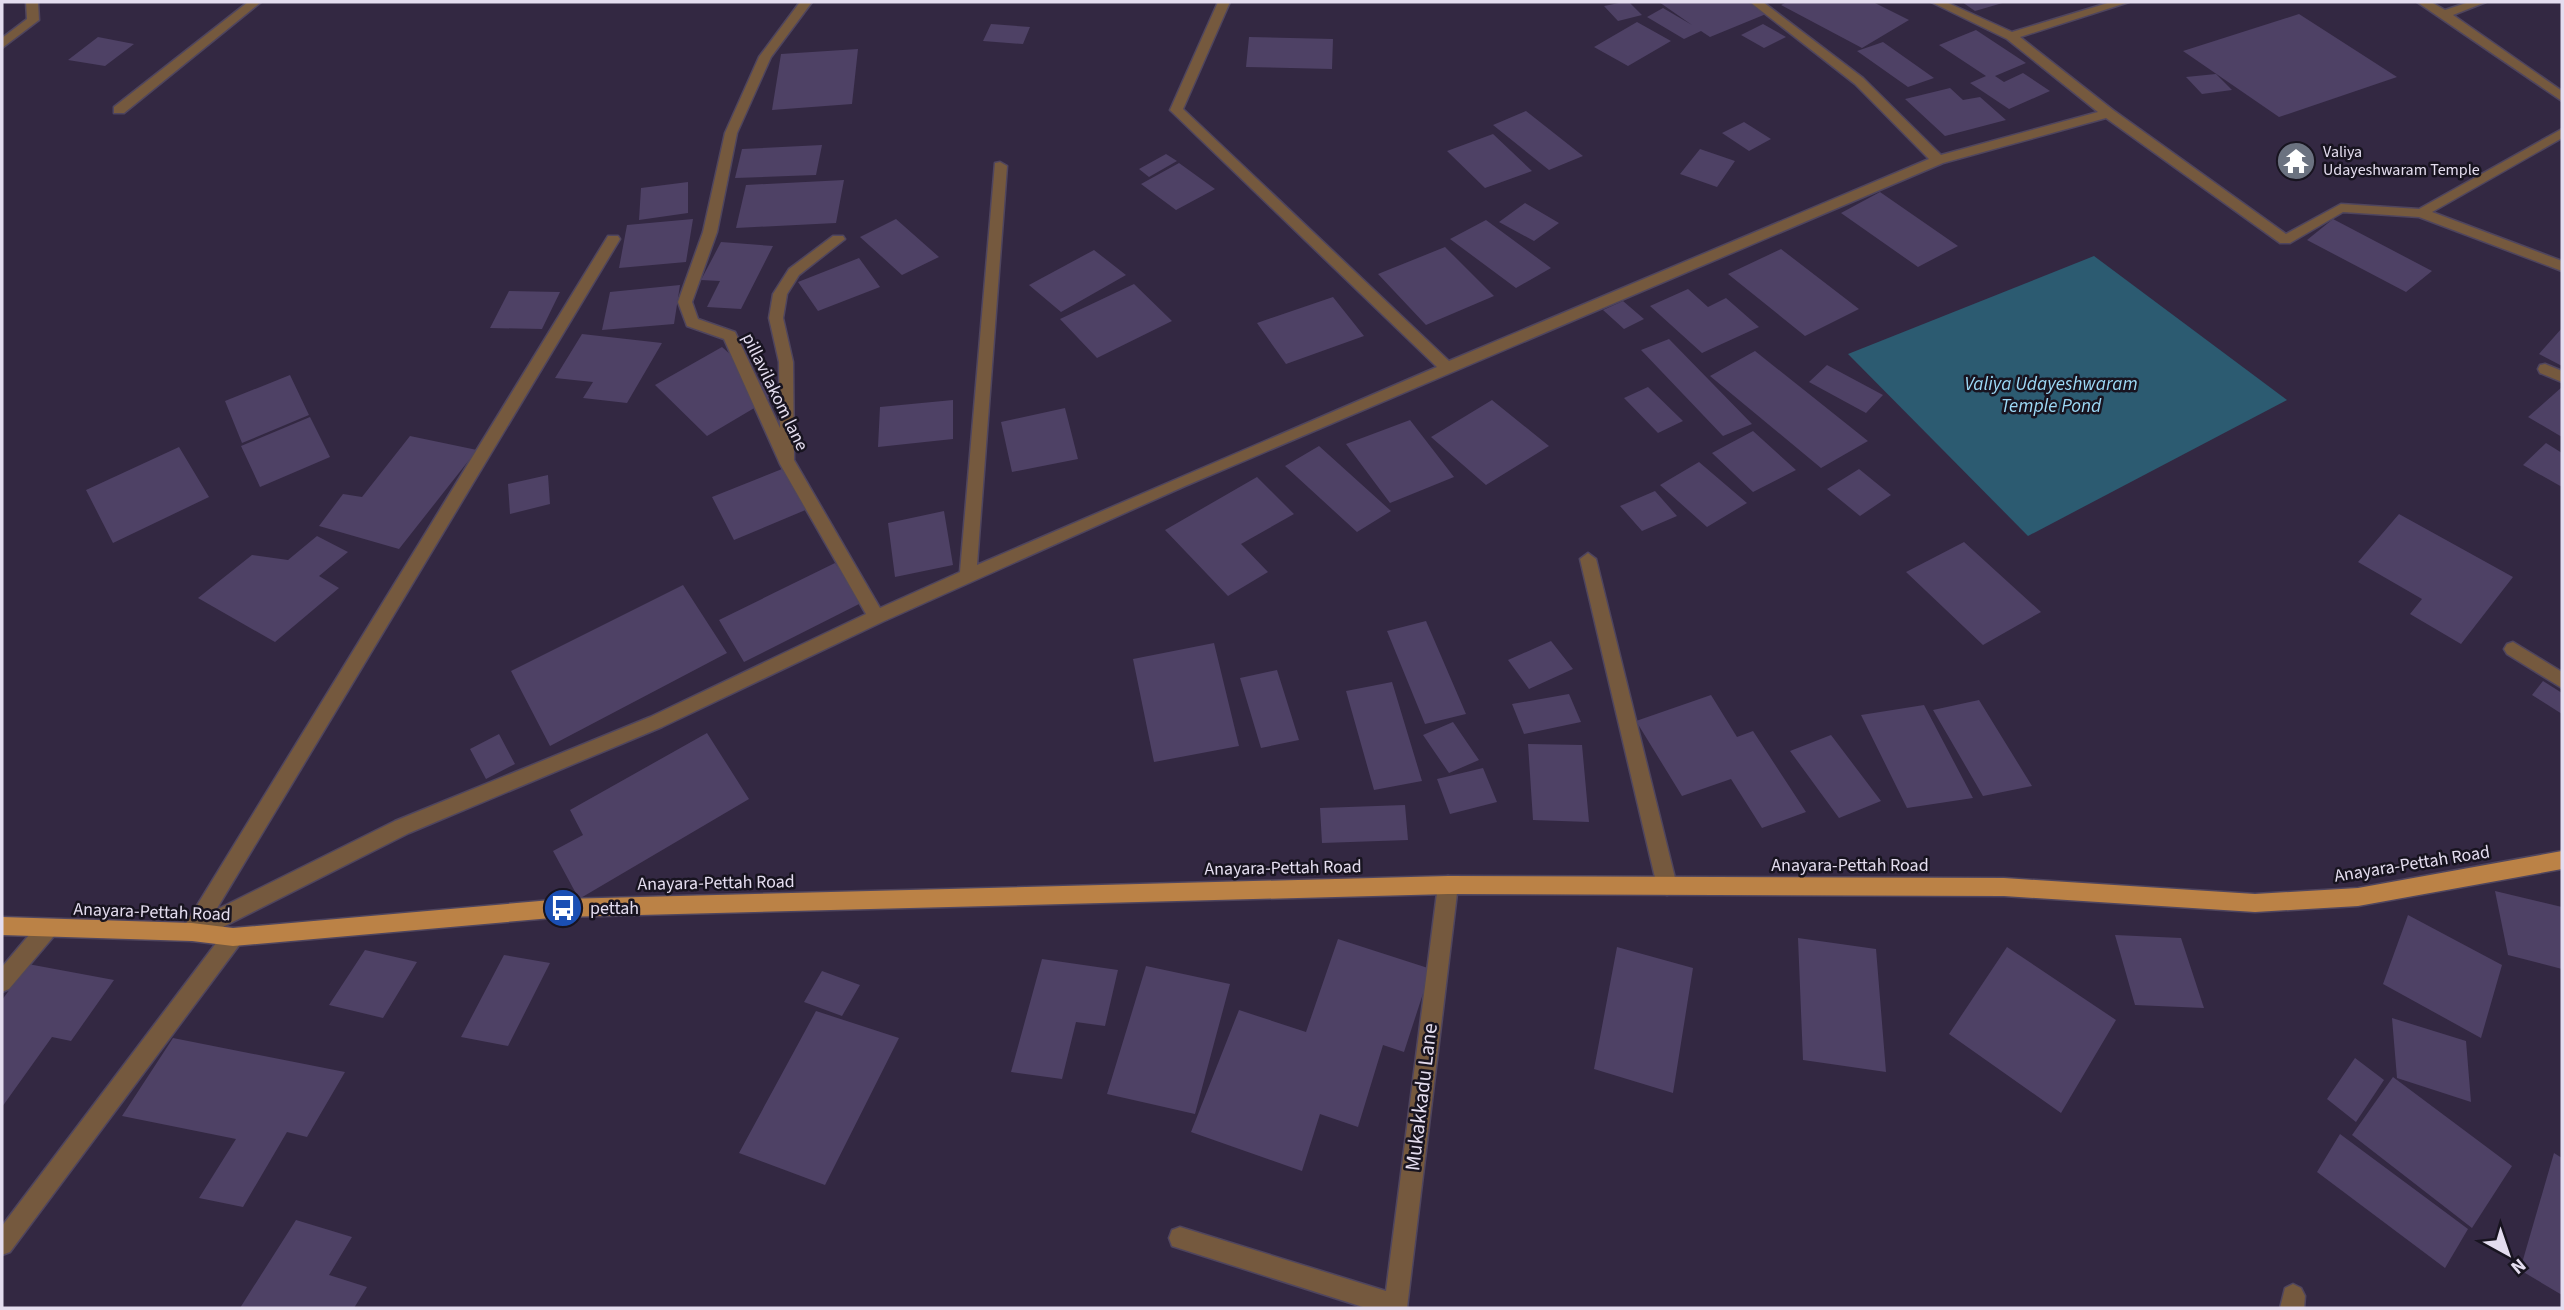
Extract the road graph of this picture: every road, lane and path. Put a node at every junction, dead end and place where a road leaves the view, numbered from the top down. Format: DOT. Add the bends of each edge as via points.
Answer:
graph roads {
  1 [pos="32,2"];
  2 [pos="255,2"];
  3 [pos="806,2"];
  4 [pos="1224,2"];
  5 [pos="1756,2"];
  6 [pos="1937,2"];
  7 [pos="2123,2"];
  8 [pos="2423,2"];
  9 [pos="2480,2"];
  10 [pos="2444,14"];
  11 [pos="2011,36"];
  12 [pos="2,44"];
  13 [pos="2562,97"];
  14 [pos="119,110"];
  15 [pos="2108,113"];
  16 [pos="2562,134"];
  17 [pos="1938,160"];
  18 [pos="1000,166"];
  19 [pos="2421,213"];
  20 [pos="613,239"];
  21 [pos="838,239"];
  22 [pos="2562,266"];
  23 [pos="1447,368"];
  24 [pos="2545,369"];
  25 [pos="2562,377"];
  26 [pos="788,464"];
  27 [pos="1588,559"];
  28 [pos="968,578"];
  29 [pos="876,617"];
  30 [pos="2513,649"];
  31 [pos="2562,681"];
  32 [pos="2562,860"];
  33 [pos="1448,885"];
  34 [pos="1667,886"];
  35 [pos="2,926"];
  36 [pos="47,929"];
  37 [pos="192,932"];
  38 [pos="233,937"];
  39 [pos="2,982"];
  40 [pos="1180,1237"];
  41 [pos="2,1244"];
  42 [pos="1395,1307"];
  1 -- 12 [label="street" via="33,20"];
  2 -- 14 [label="street"];
  3 -- 26 [label="street, pillavilakom lane" via="765,57 731,133 710,232 685,302 692,322 730,336"];
  4 -- 23 [label="street" via="1176,110"];
  5 -- 17 [label="street" via="1859,81"];
  6 -- 11 [label="street"];
  7 -- 11 [label="street"];
  8 -- 10 [label="street"];
  9 -- 10 [label="street"];
  10 -- 13 [label="street"];
  11 -- 15 [label="street"];
  15 -- 17 [label="street"];
  15 -- 19 [label="street" via="2285,240 2341,208"];
  16 -- 19 [label="street"];
  17 -- 23 [label="street"];
  18 -- 28 [label="street"];
  19 -- 22 [label="street"];
  20 -- 37 [label="street"];
  21 -- 26 [label="street" via="794,272 780,294 776,318 786,362"];
  23 -- 28 [label="street"];
  24 -- 25 [label="street"];
  26 -- 29 [label="street, pillavilakom lane"];
  27 -- 34 [label="street"];
  28 -- 29 [label="street"];
  29 -- 37 [label="street" via="656,722 401,827"];
  30 -- 31 [label="street"];
  32 -- 34 [label="main road, Anayara-Pettah Road" via="2358,897 2255,903 2004,887"];
  33 -- 34 [label="main road, Anayara-Pettah Road"];
  33 -- 38 [label="main road, Anayara-Pettah Road" via="563,908"];
  33 -- 42 [label="street, Mukakkadu Lane"];
  35 -- 36 [label="main road, Anayara-Pettah Road"];
  36 -- 37 [label="main road, Anayara-Pettah Road"];
  36 -- 39 [label="street"];
  37 -- 38 [label="main road, Anayara-Pettah Road"];
  38 -- 41 [label="street"];
  40 -- 42 [label="street"];
}
